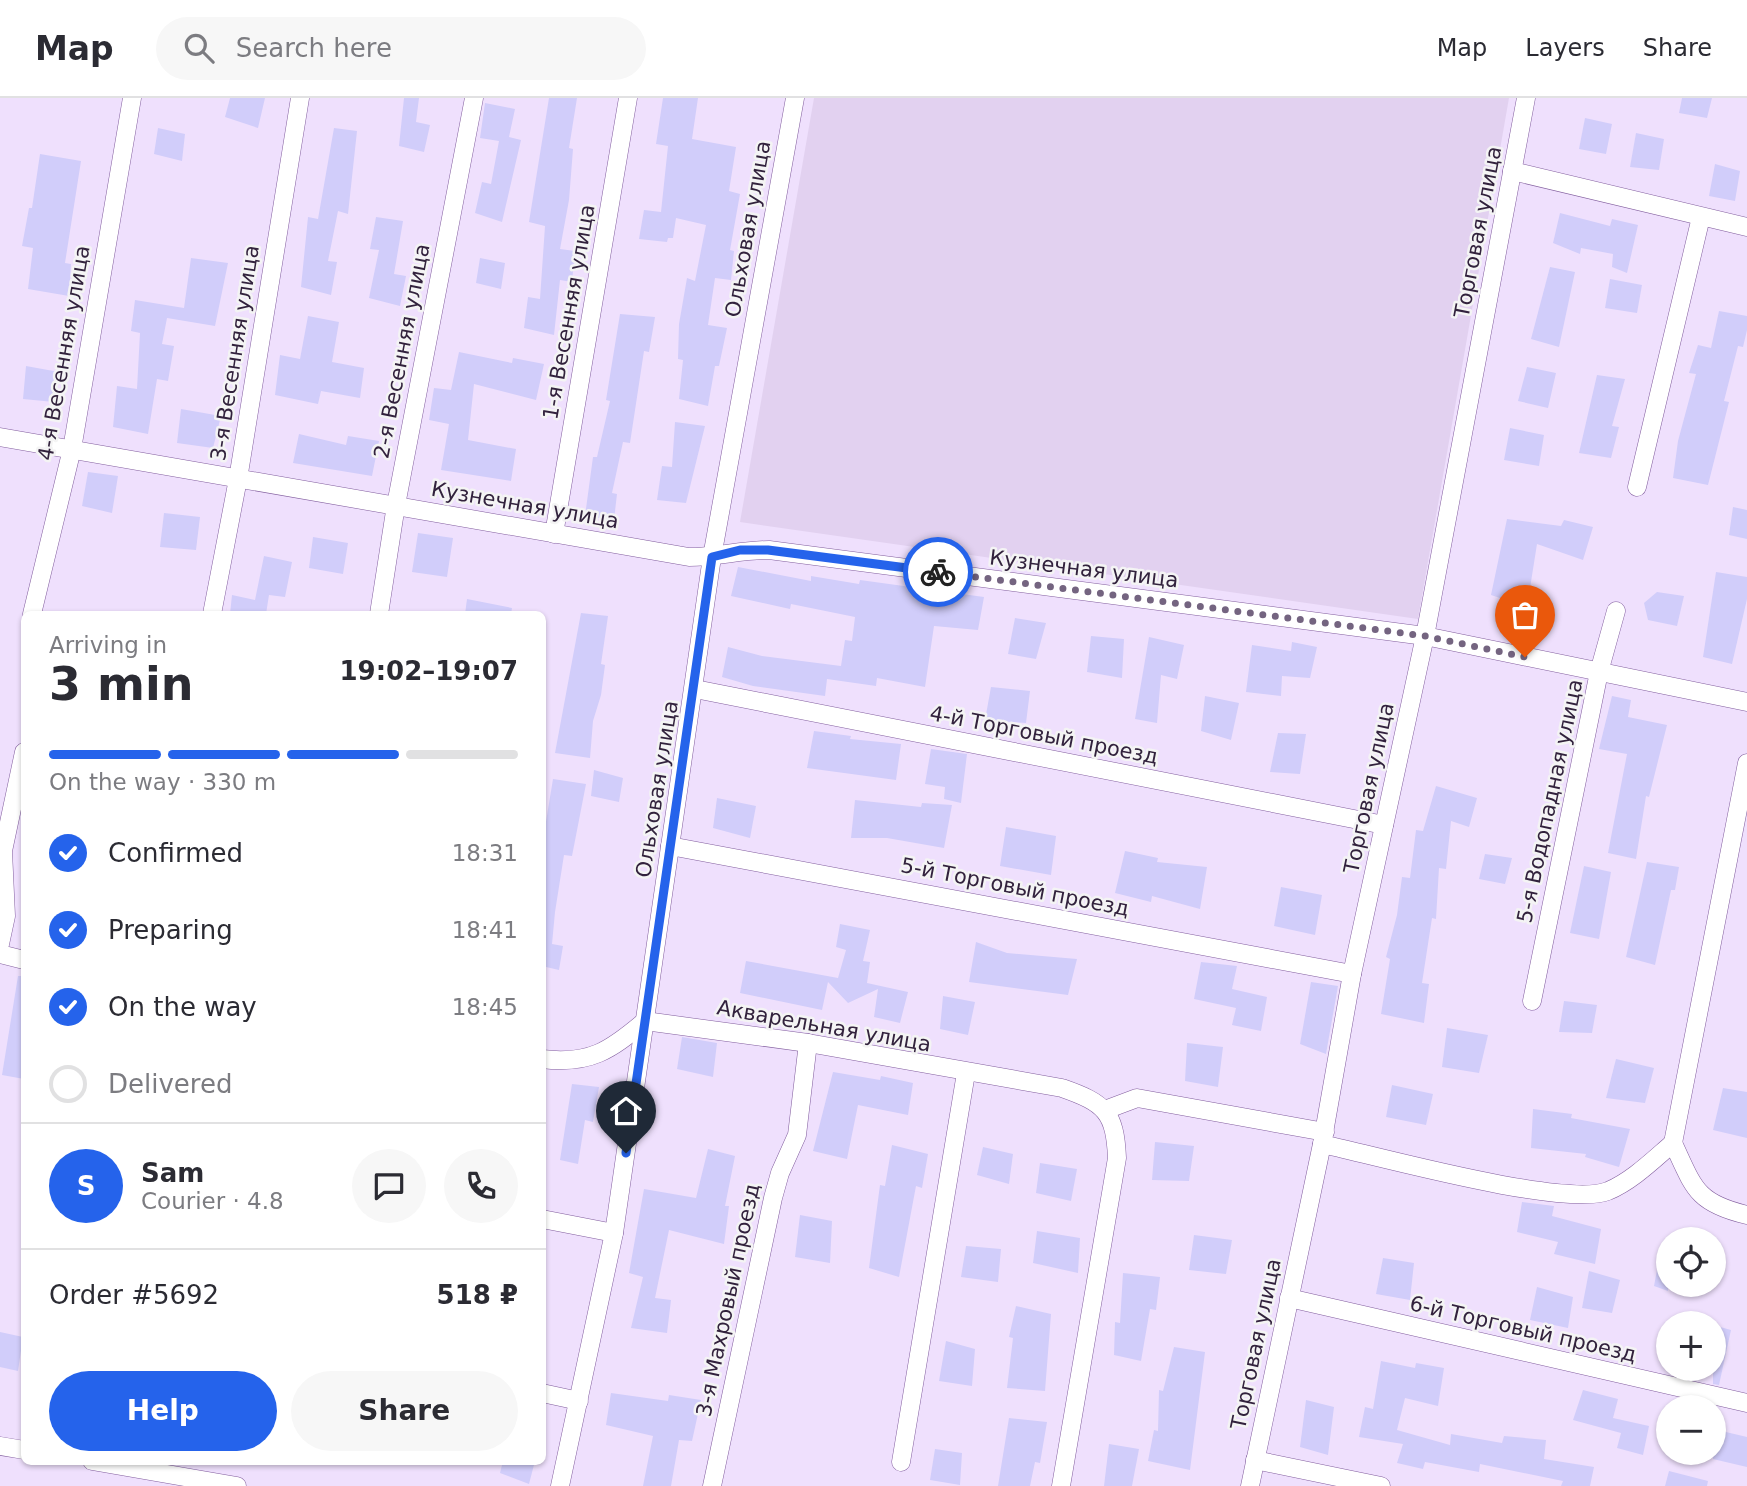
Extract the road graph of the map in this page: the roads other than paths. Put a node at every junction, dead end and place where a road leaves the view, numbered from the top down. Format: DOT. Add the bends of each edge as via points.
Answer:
graph roads {
  1 [pos="132,98"];
  2 [pos="300,98"];
  3 [pos="474,98"];
  4 [pos="628,98"];
  5 [pos="795,98"];
  6 [pos="1526,98"];
  7 [pos="1512,171"];
  8 [pos="1701,217"];
  9 [pos="1747,226"];
  10 [pos="0,437"];
  11 [pos="72,449"];
  12 [pos="238,479"];
  13 [pos="1637,487"];
  14 [pos="396,505"];
  15 [pos="554,534"];
  16 [pos="712,557"];
  17 [pos="33,611"];
  18 [pos="213,611"];
  19 [pos="379,611"];
  20 [pos="1616,611"];
  21 [pos="1425,636"];
  22 [pos="1600,672"];
  23 [pos="695,689"];
  24 [pos="1747,702"];
  25 [pos="1747,763"];
  26 [pos="21,766"];
  27 [pos="1384,825"];
  28 [pos="670,846"];
  29 [pos="0,944"];
  30 [pos="0,954"];
  31 [pos="21,959"];
  32 [pos="1352,974"];
  33 [pos="1532,1001"];
  34 [pos="645,1021"];
  35 [pos="808,1043"];
  36 [pos="546,1059"];
  37 [pos="966,1073"];
  38 [pos="1105,1110"];
  39 [pos="1323,1138"];
  40 [pos="1673,1143"];
  41 [pos="1747,1215"];
  42 [pos="546,1220"];
  43 [pos="614,1233"];
  44 [pos="1289,1298"];
  45 [pos="546,1394"];
  46 [pos="579,1401"];
  47 [pos="1747,1403"];
  48 [pos="0,1446"];
  49 [pos="21,1450"];
  50 [pos="1255,1460"];
  51 [pos="901,1462"];
  52 [pos="115,1465"];
  53 [pos="237,1486"];
  54 [pos="560,1486"];
  55 [pos="712,1486"];
  56 [pos="1060,1486"];
  57 [pos="1250,1486"];
  58 [pos="1381,1486"];
  1 -- 11 [label="street, 4-я Весенняя улица"];
  2 -- 12 [label="street, 3-я Весенняя улица"];
  3 -- 14 [label="street, 2-я Весенняя улица"];
  4 -- 15 [label="street, 1-я Весенняя улица"];
  5 -- 16 [label="street, Ольховая улица"];
  6 -- 7 [label="street, Торговая улица"];
  7 -- 8 [label="street"];
  7 -- 21 [label="street, Торговая улица"];
  8 -- 9 [label="street"];
  8 -- 13 [label="street"];
  10 -- 11 [label="street, Кузнечная улица"];
  11 -- 12 [label="street, Кузнечная улица"];
  11 -- 17 [label="street, 4-я Весенняя улица"];
  12 -- 14 [label="street, Кузнечная улица"];
  12 -- 18 [label="street, 3-я Весенняя улица"];
  14 -- 15 [label="street, Кузнечная улица"];
  14 -- 19 [label="street, 2-я Весенняя улица"];
  15 -- 16 [label="street, Кузнечная улица"];
  16 -- 21 [label="street, Кузнечная улица" via="768,550"];
  16 -- 23 [label="street, Ольховая улица"];
  20 -- 22 [label="street, 5-я Водопадная улица"];
  21 -- 22 [label="street, Кузнечная улица"];
  21 -- 27 [label="street, Торговая улица"];
  22 -- 24 [label="street, Кузнечная улица"];
  22 -- 33 [label="street, 5-я Водопадная улица"];
  23 -- 27 [label="street, 4-й Торговый проезд"];
  23 -- 28 [label="street, Ольховая улица"];
  25 -- 40 [label="street"];
  26 -- 29 [label="street" via="3,851 6,916"];
  27 -- 32 [label="street, Торговая улица"];
  28 -- 32 [label="street, 5-й Торговый проезд"];
  28 -- 34 [label="street, Ольховая улица"];
  30 -- 31 [label="street"];
  32 -- 39 [label="street, Торговая улица"];
  34 -- 35 [label="street, Акварельная улица"];
  34 -- 36 [label="street" via="593,1058"];
  34 -- 43 [label="street, Ольховая улица"];
  35 -- 37 [label="street, Акварельная улица"];
  35 -- 55 [label="street, 3-я Махровый проезд" via="797,1135 779,1173"];
  37 -- 38 [label="street, Акварельная улица" via="1062,1088"];
  37 -- 51 [label="street"];
  38 -- 39 [label="street" via="1137,1098"];
  38 -- 56 [label="street" via="1116,1130 1116,1158"];
  39 -- 40 [label="street" via="1524,1189 1583,1195 1607,1192"];
  39 -- 44 [label="street, Торговая улица"];
  40 -- 41 [label="street" via="1701,1197"];
  42 -- 43 [label="street"];
  43 -- 46 [label="street, Ольховая улица"];
  44 -- 47 [label="street, 6-й Торговый проезд"];
  44 -- 50 [label="street, Торговая улица"];
  45 -- 46 [label="street"];
  46 -- 54 [label="street, Ольховая улица"];
  48 -- 49 [label="street"];
  50 -- 57 [label="street, Торговая улица"];
  50 -- 58 [label="street"];
  52 -- 53 [label="street"];
}
